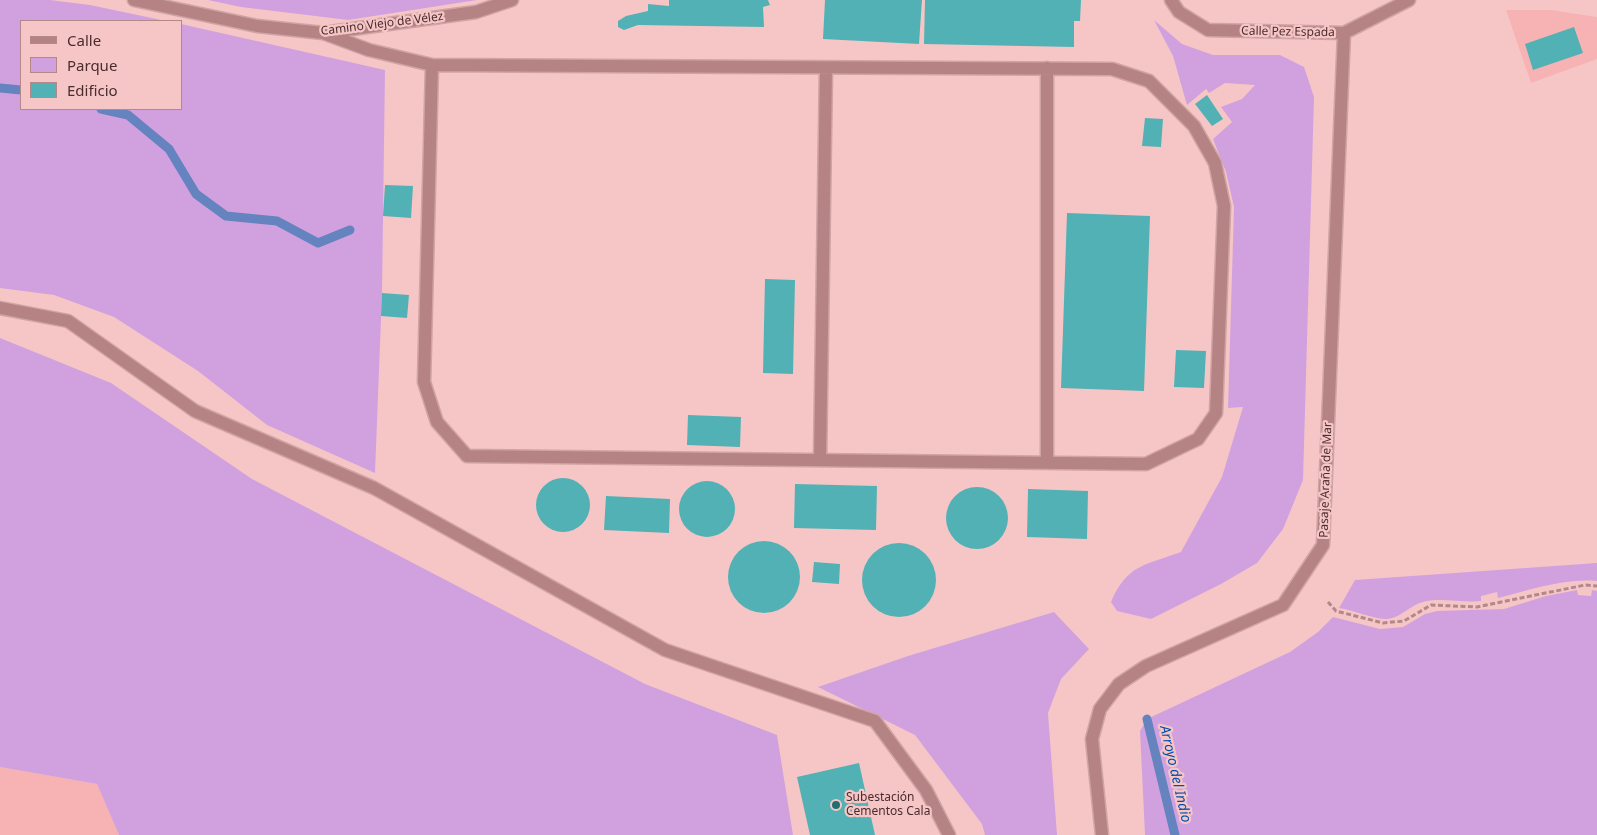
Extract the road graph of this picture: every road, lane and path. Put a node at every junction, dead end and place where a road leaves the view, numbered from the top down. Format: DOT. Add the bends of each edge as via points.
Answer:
graph roads {
  1 [pos="134,0"];
  2 [pos="512,0"];
  3 [pos="1171,0"];
  4 [pos="1409,0"];
  5 [pos="323,33"];
  6 [pos="1344,33"];
  7 [pos="432,65"];
  8 [pos="826,68"];
  9 [pos="1047,68"];
  10 [pos="0,308"];
  11 [pos="820,460"];
  12 [pos="1047,463"];
  13 [pos="1597,586"];
  14 [pos="1328,602"];
  15 [pos="949,835"];
  16 [pos="1102,835"];
  1 -- 5 [label="street, Camino Viejo de Vélez" via="257,26"];
  2 -- 5 [label="street, Camino Viejo de Vélez" via="476,12"];
  3 -- 6 [label="street, Calle Pez Espada" via="1178,12 1208,30"];
  4 -- 6 [label="street, Calle Pez Espada"];
  5 -- 7 [label="street" via="369,50"];
  6 -- 16 [label="street, Pasaje Araña de Mar" via="1323,545 1282,605 1146,666 1119,684 1100,709 1092,738"];
  7 -- 8 [label="street"];
  7 -- 11 [label="street" via="424,382 437,422 467,456"];
  8 -- 9 [label="street"];
  8 -- 11 [label="street"];
  9 -- 12 [label="street"];
  9 -- 12 [label="street" via="1112,69 1149,81 1194,126 1215,163 1224,206 1216,413 1198,439 1146,464"];
  10 -- 15 [label="street" via="68,321 195,411 374,488 665,650 875,722 926,790"];
  11 -- 12 [label="street"];
  13 -- 14 [label="path" via="1586,585 1477,607 1431,605 1404,620 1383,623 1336,611"];
}
